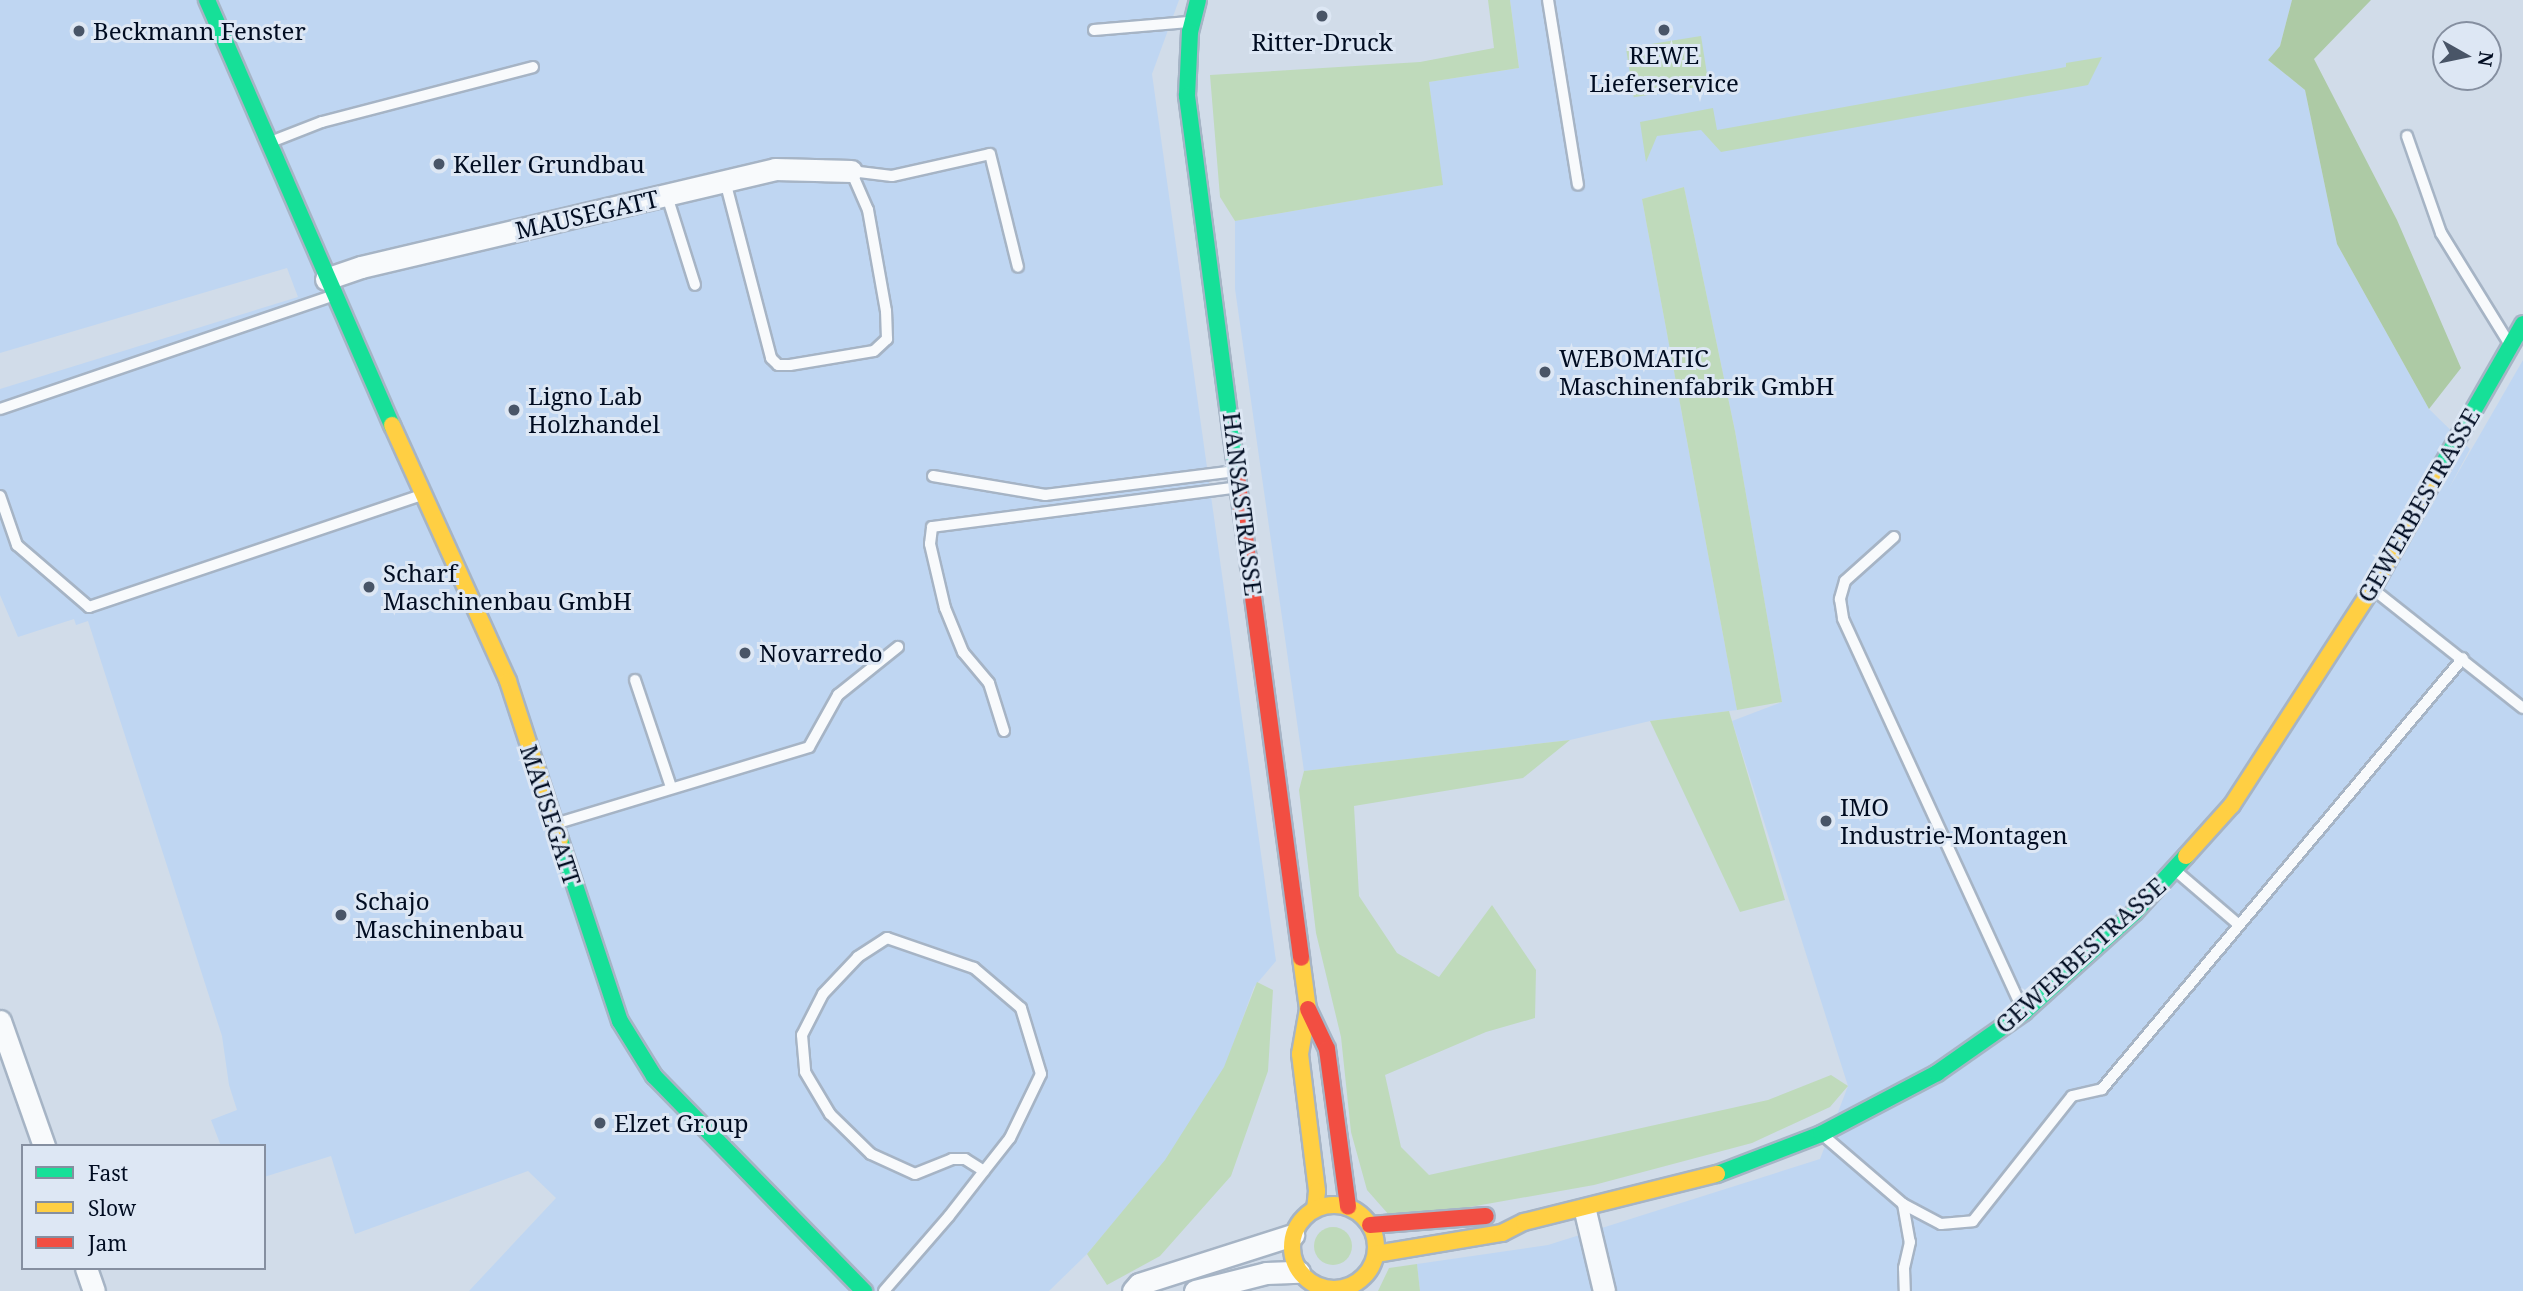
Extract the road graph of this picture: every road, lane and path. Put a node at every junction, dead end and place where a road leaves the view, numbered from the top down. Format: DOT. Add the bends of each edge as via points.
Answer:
graph roads {
  1 [pos="207,0"];
  2 [pos="1198,0"];
  3 [pos="1548,0"];
  4 [pos="1192,21"];
  5 [pos="1094,30"];
  6 [pos="533,67"];
  7 [pos="2407,136"];
  8 [pos="266,144"];
  9 [pos="851,171"];
  10 [pos="725,181"];
  11 [pos="1578,185"];
  12 [pos="667,196"];
  13 [pos="1018,267"];
  14 [pos="695,285"];
  15 [pos="330,288"];
  16 [pos="2523,324"];
  17 [pos="2511,345"];
  18 [pos="0,409"];
  19 [pos="933,476"];
  20 [pos="1240,479"];
  21 [pos="424,494"];
  22 [pos="0,496"];
  23 [pos="1894,537"];
  24 [pos="2372,589"];
  25 [pos="898,648"];
  26 [pos="2463,658"];
  27 [pos="635,680"];
  28 [pos="2523,708"];
  29 [pos="1004,732"];
  30 [pos="671,787"];
  31 [pos="556,824"];
  32 [pos="2174,869"];
  33 [pos="2239,925"];
  34 [pos="1308,1009"];
  35 [pos="2024,1012"];
  36 [pos="0,1021"];
  37 [pos="1822,1134"];
  38 [pos="43,1144"];
  39 [pos="984,1171"];
  40 [pos="1903,1204"];
  41 [pos="1348,1207"];
  42 [pos="1314,1209"];
  43 [pos="1585,1211"];
  44 [pos="1524,1222"];
  45 [pos="1370,1225"];
  46 [pos="1293,1235"];
  47 [pos="1376,1254"];
  48 [pos="87,1270"];
  49 [pos="1299,1272"];
  50 [pos="1355,1287"];
  51 [pos="1325,1290"];
  52 [pos="94,1291"];
  53 [pos="864,1291"];
  54 [pos="884,1291"];
  55 [pos="1133,1291"];
  56 [pos="1195,1291"];
  57 [pos="1604,1291"];
  58 [pos="1905,1291"];
  1 -- 8 [label="street, MAUSEGATT"];
  2 -- 4 [label="street, HANSASTRASSE"];
  3 -- 11 [label="lane"];
  4 -- 5 [label="lane"];
  4 -- 20 [label="street, HANSASTRASSE" via="1187,96"];
  6 -- 8 [label="lane" via="322,122"];
  7 -- 17 [label="lane" via="2441,233"];
  8 -- 15 [label="street, MAUSEGATT"];
  9 -- 10 [label="street, MAUSEGATT" via="775,169"];
  9 -- 10 [label="lane" via="868,210 887,338 874,351 790,365 778,365 771,358"];
  9 -- 13 [label="lane" via="892,176 990,154"];
  10 -- 12 [label="street, MAUSEGATT"];
  12 -- 14 [label="lane"];
  12 -- 15 [label="street, MAUSEGATT" via="361,267"];
  15 -- 18 [label="lane"];
  15 -- 21 [label="street, MAUSEGATT"];
  16 -- 17 [label="street, GEWERBESTRASSE"];
  17 -- 24 [label="street, GEWERBESTRASSE"];
  19 -- 20 [label="lane" via="1045,495"];
  20 -- 29 [label="lane" via="932,527 930,544 945,608 963,652 989,684"];
  20 -- 34 [label="street, HANSASTRASSE"];
  21 -- 22 [label="lane" via="89,607 17,545"];
  21 -- 31 [label="street, MAUSEGATT" via="508,681"];
  23 -- 35 [label="lane" via="1846,581 1840,599 1843,619"];
  24 -- 26 [label="lane"];
  24 -- 32 [label="street, GEWERBESTRASSE" via="2232,805"];
  25 -- 30 [label="lane" via="838,695 809,747"];
  26 -- 28 [label="lane"];
  26 -- 33 [label="lane"];
  27 -- 30 [label="lane"];
  30 -- 31 [label="lane"];
  31 -- 53 [label="street, MAUSEGATT" via="620,1021 654,1076"];
  32 -- 33 [label="lane"];
  32 -- 35 [label="street, GEWERBESTRASSE" via="2134,913"];
  33 -- 40 [label="lane" via="2102,1089 2072,1096 1973,1221 1941,1224"];
  34 -- 41 [label="street, HANSASTRASSE" via="1327,1049"];
  34 -- 42 [label="street, HANSASTRASSE" via="1300,1054 1317,1191"];
  35 -- 37 [label="street, GEWERBESTRASSE" via="1937,1073"];
  36 -- 38 [label="street"];
  37 -- 40 [label="lane"];
  37 -- 43 [label="street, GEWERBESTRASSE" via="1676,1188"];
  39 -- 39 [label="lane" via="1010,1138 1041,1074 1021,1008 974,968 887,938 858,957 823,995 802,1035 804,1072 830,1114 871,1154 915,1174 952,1159 965,1159"];
  39 -- 54 [label="lane"];
  40 -- 58 [label="lane" via="1910,1242"];
  41 -- 42 [label="street"];
  41 -- 45 [label="street"];
  42 -- 46 [label="street"];
  43 -- 44 [label="street, GEWERBESTRASSE"];
  43 -- 57 [label="street"];
  44 -- 45 [label="street, GEWERBESTRASSE" via="1498,1215"];
  44 -- 47 [label="street, GEWERBESTRASSE" via="1502,1233"];
  45 -- 47 [label="street"];
  46 -- 49 [label="street" via="1293,1261"];
  46 -- 55 [label="street" via="1139,1284"];
  47 -- 50 [label="street"];
  48 -- 52 [label="street"];
  49 -- 51 [label="street"];
  49 -- 56 [label="street" via="1266,1273"];
  50 -- 51 [label="street"];
}
